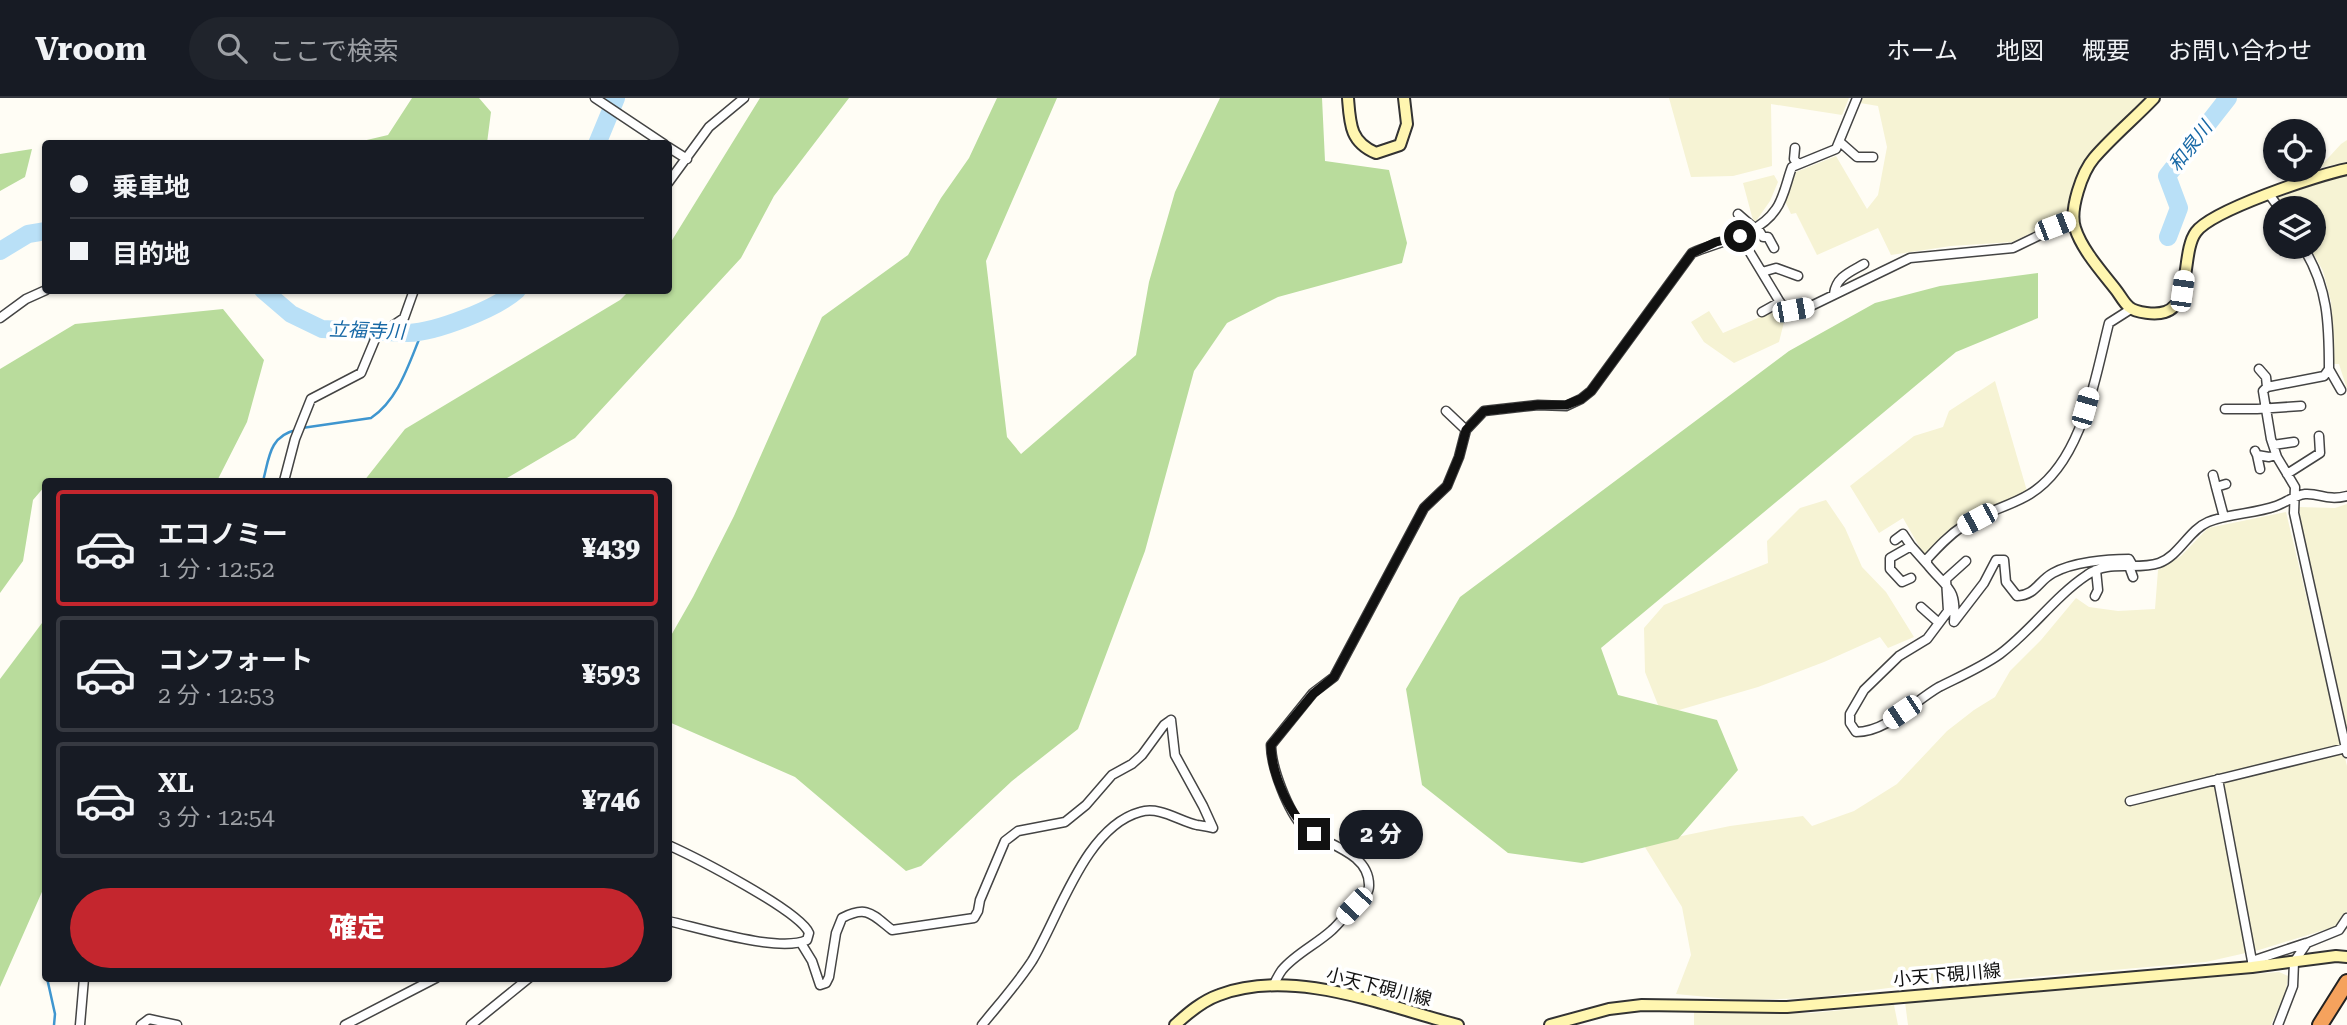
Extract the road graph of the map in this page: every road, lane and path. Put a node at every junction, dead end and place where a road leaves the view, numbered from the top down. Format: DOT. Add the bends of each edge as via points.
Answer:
graph roads {
  1 [pos="595,98"];
  2 [pos="744,98"];
  3 [pos="1349,98"];
  4 [pos="1404,98"];
  5 [pos="1857,98"];
  6 [pos="2154,98"];
  7 [pos="658,140"];
  8 [pos="1840,142"];
  9 [pos="1795,148"];
  10 [pos="672,150"];
  11 [pos="1873,157"];
  12 [pos="687,159"];
  13 [pos="1797,164"];
  14 [pos="2347,169"];
  15 [pos="672,178"];
  16 [pos="2269,194"];
  17 [pos="1738,214"];
  18 [pos="2073,219"];
  19 [pos="1756,227"];
  20 [pos="1740,236"];
  21 [pos="1774,248"];
  22 [pos="2309,259"];
  23 [pos="1864,264"];
  24 [pos="1762,272"];
  25 [pos="1798,276"];
  26 [pos="42,292"];
  27 [pos="413,294"];
  28 [pos="1834,295"];
  29 [pos="1780,302"];
  30 [pos="2131,309"];
  31 [pos="1762,312"];
  32 [pos="0,318"];
  33 [pos="2259,369"];
  34 [pos="2329,369"];
  35 [pos="2267,387"];
  36 [pos="2341,390"];
  37 [pos="2301,406"];
  38 [pos="2266,407"];
  39 [pos="2225,409"];
  40 [pos="1446,411"];
  41 [pos="1466,430"];
  42 [pos="2319,436"];
  43 [pos="2294,442"];
  44 [pos="2273,446"];
  45 [pos="2276,455"];
  46 [pos="2260,469"];
  47 [pos="2287,474"];
  48 [pos="2213,475"];
  49 [pos="285,478"];
  50 [pos="2226,484"];
  51 [pos="2216,487"];
  52 [pos="2347,496"];
  53 [pos="2296,498"];
  54 [pos="2224,517"];
  55 [pos="1895,540"];
  56 [pos="1911,546"];
  57 [pos="1966,561"];
  58 [pos="1927,565"];
  59 [pos="2131,566"];
  60 [pos="2096,570"];
  61 [pos="2133,577"];
  62 [pos="1911,578"];
  63 [pos="1948,587"];
  64 [pos="2095,597"];
  65 [pos="1921,607"];
  66 [pos="1939,623"];
  67 [pos="2346,750"];
  68 [pos="2218,779"];
  69 [pos="2130,801"];
  70 [pos="672,847"];
  71 [pos="2347,918"];
  72 [pos="672,921"];
  73 [pos="801,943"];
  74 [pos="2307,943"];
  75 [pos="2342,957"];
  76 [pos="2294,962"];
  77 [pos="2252,964"];
  78 [pos="84,982"];
  79 [pos="428,982"];
  80 [pos="524,982"];
  81 [pos="2347,982"];
  82 [pos="1274,984"];
  83 [pos="165,1024"];
  84 [pos="80,1025"];
  85 [pos="141,1025"];
  86 [pos="177,1025"];
  87 [pos="345,1025"];
  88 [pos="471,1025"];
  89 [pos="982,1025"];
  90 [pos="1175,1025"];
  91 [pos="1458,1025"];
  92 [pos="1550,1025"];
  93 [pos="2277,1025"];
  94 [pos="2320,1025"];
  1 -- 7 [label="street"];
  2 -- 12 [label="street" via="709,127"];
  3 -- 4 [label="main road" via="1357,142 1376,153 1400,145 1407,124"];
  5 -- 8 [label="street"];
  6 -- 18 [label="main road" via="2092,160 2076,197"];
  8 -- 11 [label="street" via="1857,157"];
  8 -- 13 [label="street" via="1836,149"];
  9 -- 13 [label="street"];
  10 -- 12 [label="street"];
  12 -- 15 [label="street"];
  13 -- 19 [label="street" via="1776,209"];
  14 -- 16 [label="main road"];
  16 -- 30 [label="main road" via="2210,219 2198,229 2191,239 2177,305 2165,313"];
  17 -- 19 [label="street"];
  18 -- 28 [label="street" via="2012,247 1910,258"];
  18 -- 30 [label="main road" via="2087,249"];
  19 -- 20 [label="street"];
  19 -- 21 [label="street"];
  20 -- 24 [label="street"];
  20 -- 41 [label="street" via="1692,253 1581,399 1566,405 1484,411"];
  22 -- 34 [label="street" via="2327,306"];
  23 -- 28 [label="street" via="1844,275 1835,285"];
  24 -- 25 [label="street" via="1776,268"];
  24 -- 29 [label="street"];
  26 -- 32 [label="street"];
  27 -- 49 [label="street" via="404,318 376,337 361,373 311,400"];
  28 -- 29 [label="street" via="1793,310"];
  29 -- 31 [label="street"];
  30 -- 58 [label="street" via="2109,323 2070,452 2052,477 2030,494 1963,526 1927,559"];
  33 -- 35 [label="street"];
  34 -- 35 [label="street" via="2323,376"];
  34 -- 36 [label="street"];
  35 -- 38 [label="street" via="2263,391"];
  37 -- 38 [label="street"];
  38 -- 39 [label="street"];
  38 -- 44 [label="street"];
  40 -- 41 [label="street"];
  41 -- 82 [label="street" via="1447,486 1424,508 1334,677 1304,704 1271,745 1272,765 1304,828 1358,861 1369,888 1332,930 1282,969"];
  42 -- 47 [label="street" via="2320,453"];
  43 -- 44 [label="street"];
  44 -- 45 [label="street"];
  45 -- 46 [label="street" via="2256,453"];
  45 -- 47 [label="street"];
  47 -- 53 [label="street"];
  48 -- 51 [label="street"];
  50 -- 51 [label="street"];
  51 -- 54 [label="street"];
  52 -- 53 [label="street" via="2333,499 2305,494"];
  53 -- 54 [label="street"];
  53 -- 67 [label="street" via="2294,513"];
  54 -- 59 [label="street" via="2205,523 2161,563"];
  55 -- 56 [label="street" via="1903,534"];
  56 -- 58 [label="street"];
  56 -- 62 [label="street" via="1891,558 1891,569 1902,582"];
  57 -- 63 [label="street" via="1946,579"];
  58 -- 63 [label="street"];
  59 -- 60 [label="street"];
  59 -- 61 [label="street"];
  59 -- 63 [label="street" via="2129,559 2087,563 2052,573 2027,596 2017,596 2006,582 2004,560 1996,560 1954,622 1956,601"];
  60 -- 64 [label="street"];
  60 -- 66 [label="street" via="2065,592 1998,655 1881,726 1856,732 1850,714 1864,690 1899,656 1927,639"];
  63 -- 66 [label="street" via="1948,611"];
  65 -- 66 [label="street"];
  67 -- 68 [label="street"];
  68 -- 69 [label="street"];
  68 -- 77 [label="street"];
  70 -- 73 [label="street" via="792,915 809,933"];
  71 -- 74 [label="street" via="2339,930"];
  72 -- 73 [label="street" via="757,941"];
  73 -- 89 [label="street" via="820,985 829,977 842,918 856,911 867,911 892,930 974,918 1006,841 1018,831 1065,822 1086,806 1105,781 1142,755 1171,720 1175,755 1213,828 1143,811 1113,828 1088,856 1031,962"];
  74 -- 76 [label="street"];
  74 -- 77 [label="street"];
  75 -- 76 [label="main road, 小天下硯川線"];
  76 -- 77 [label="main road, 小天下硯川線"];
  76 -- 93 [label="street" via="2293,986"];
  77 -- 92 [label="main road, 小天下硯川線" via="1787,1007 1643,1005"];
  78 -- 84 [label="street"];
  79 -- 87 [label="street"];
  80 -- 88 [label="street"];
  81 -- 94 [label="highway"];
  82 -- 90 [label="main road, 小天下硯川線" via="1217,995"];
  82 -- 91 [label="main road, 小天下硯川線" via="1337,992"];
  83 -- 85 [label="street" via="149,1019"];
  83 -- 86 [label="street"];
}
